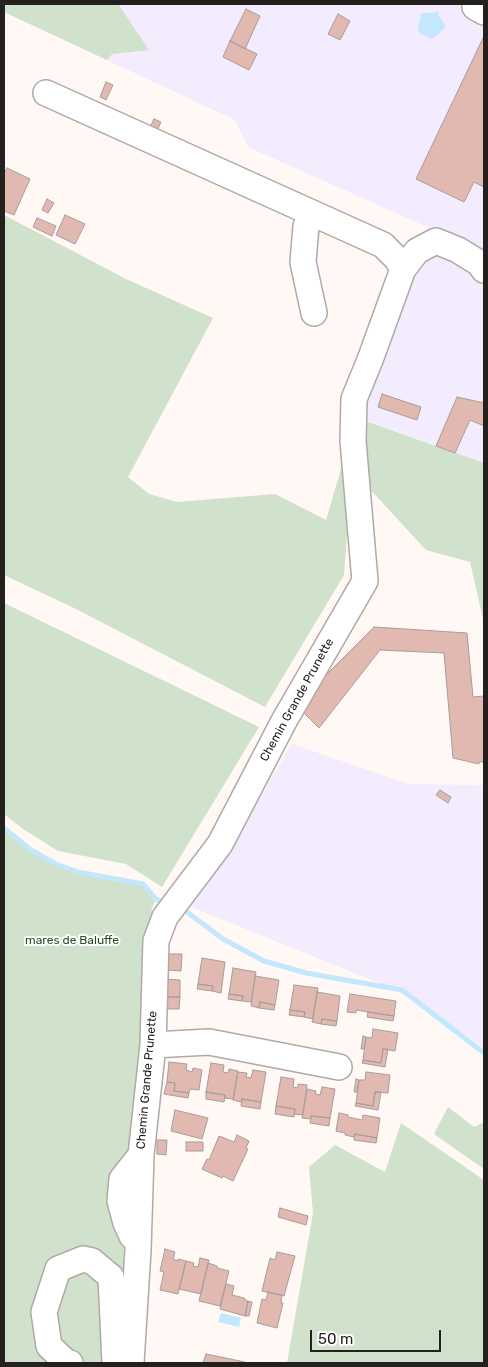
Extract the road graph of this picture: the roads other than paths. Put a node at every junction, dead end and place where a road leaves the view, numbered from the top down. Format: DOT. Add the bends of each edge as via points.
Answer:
graph roads {
  1 [pos="46,93"];
  2 [pos="314,214"];
  3 [pos="403,269"];
  4 [pos="484,270"];
  5 [pos="314,313"];
  6 [pos="153,1045"];
  7 [pos="339,1067"];
  8 [pos="70,1363"];
  9 [pos="115,1363"];
  10 [pos="131,1363"];
  1 -- 2 [label="street"];
  2 -- 3 [label="street" via="383,245"];
  2 -- 5 [label="street" via="306,226 303,262"];
  3 -- 4 [label="street" via="418,251 436,241 458,250"];
  3 -- 6 [label="street, Chemin Grande Prunette" via="354,399 354,441 365,581 284,721 220,844 165,917 156,941"];
  6 -- 7 [label="street" via="209,1042"];
  6 -- 10 [label="street, Chemin Grande Prunette" via="140,1155"];
  8 -- 9 [label="street" via="49,1346 44,1312 58,1269 83,1260 92,1261 111,1277"];
}
